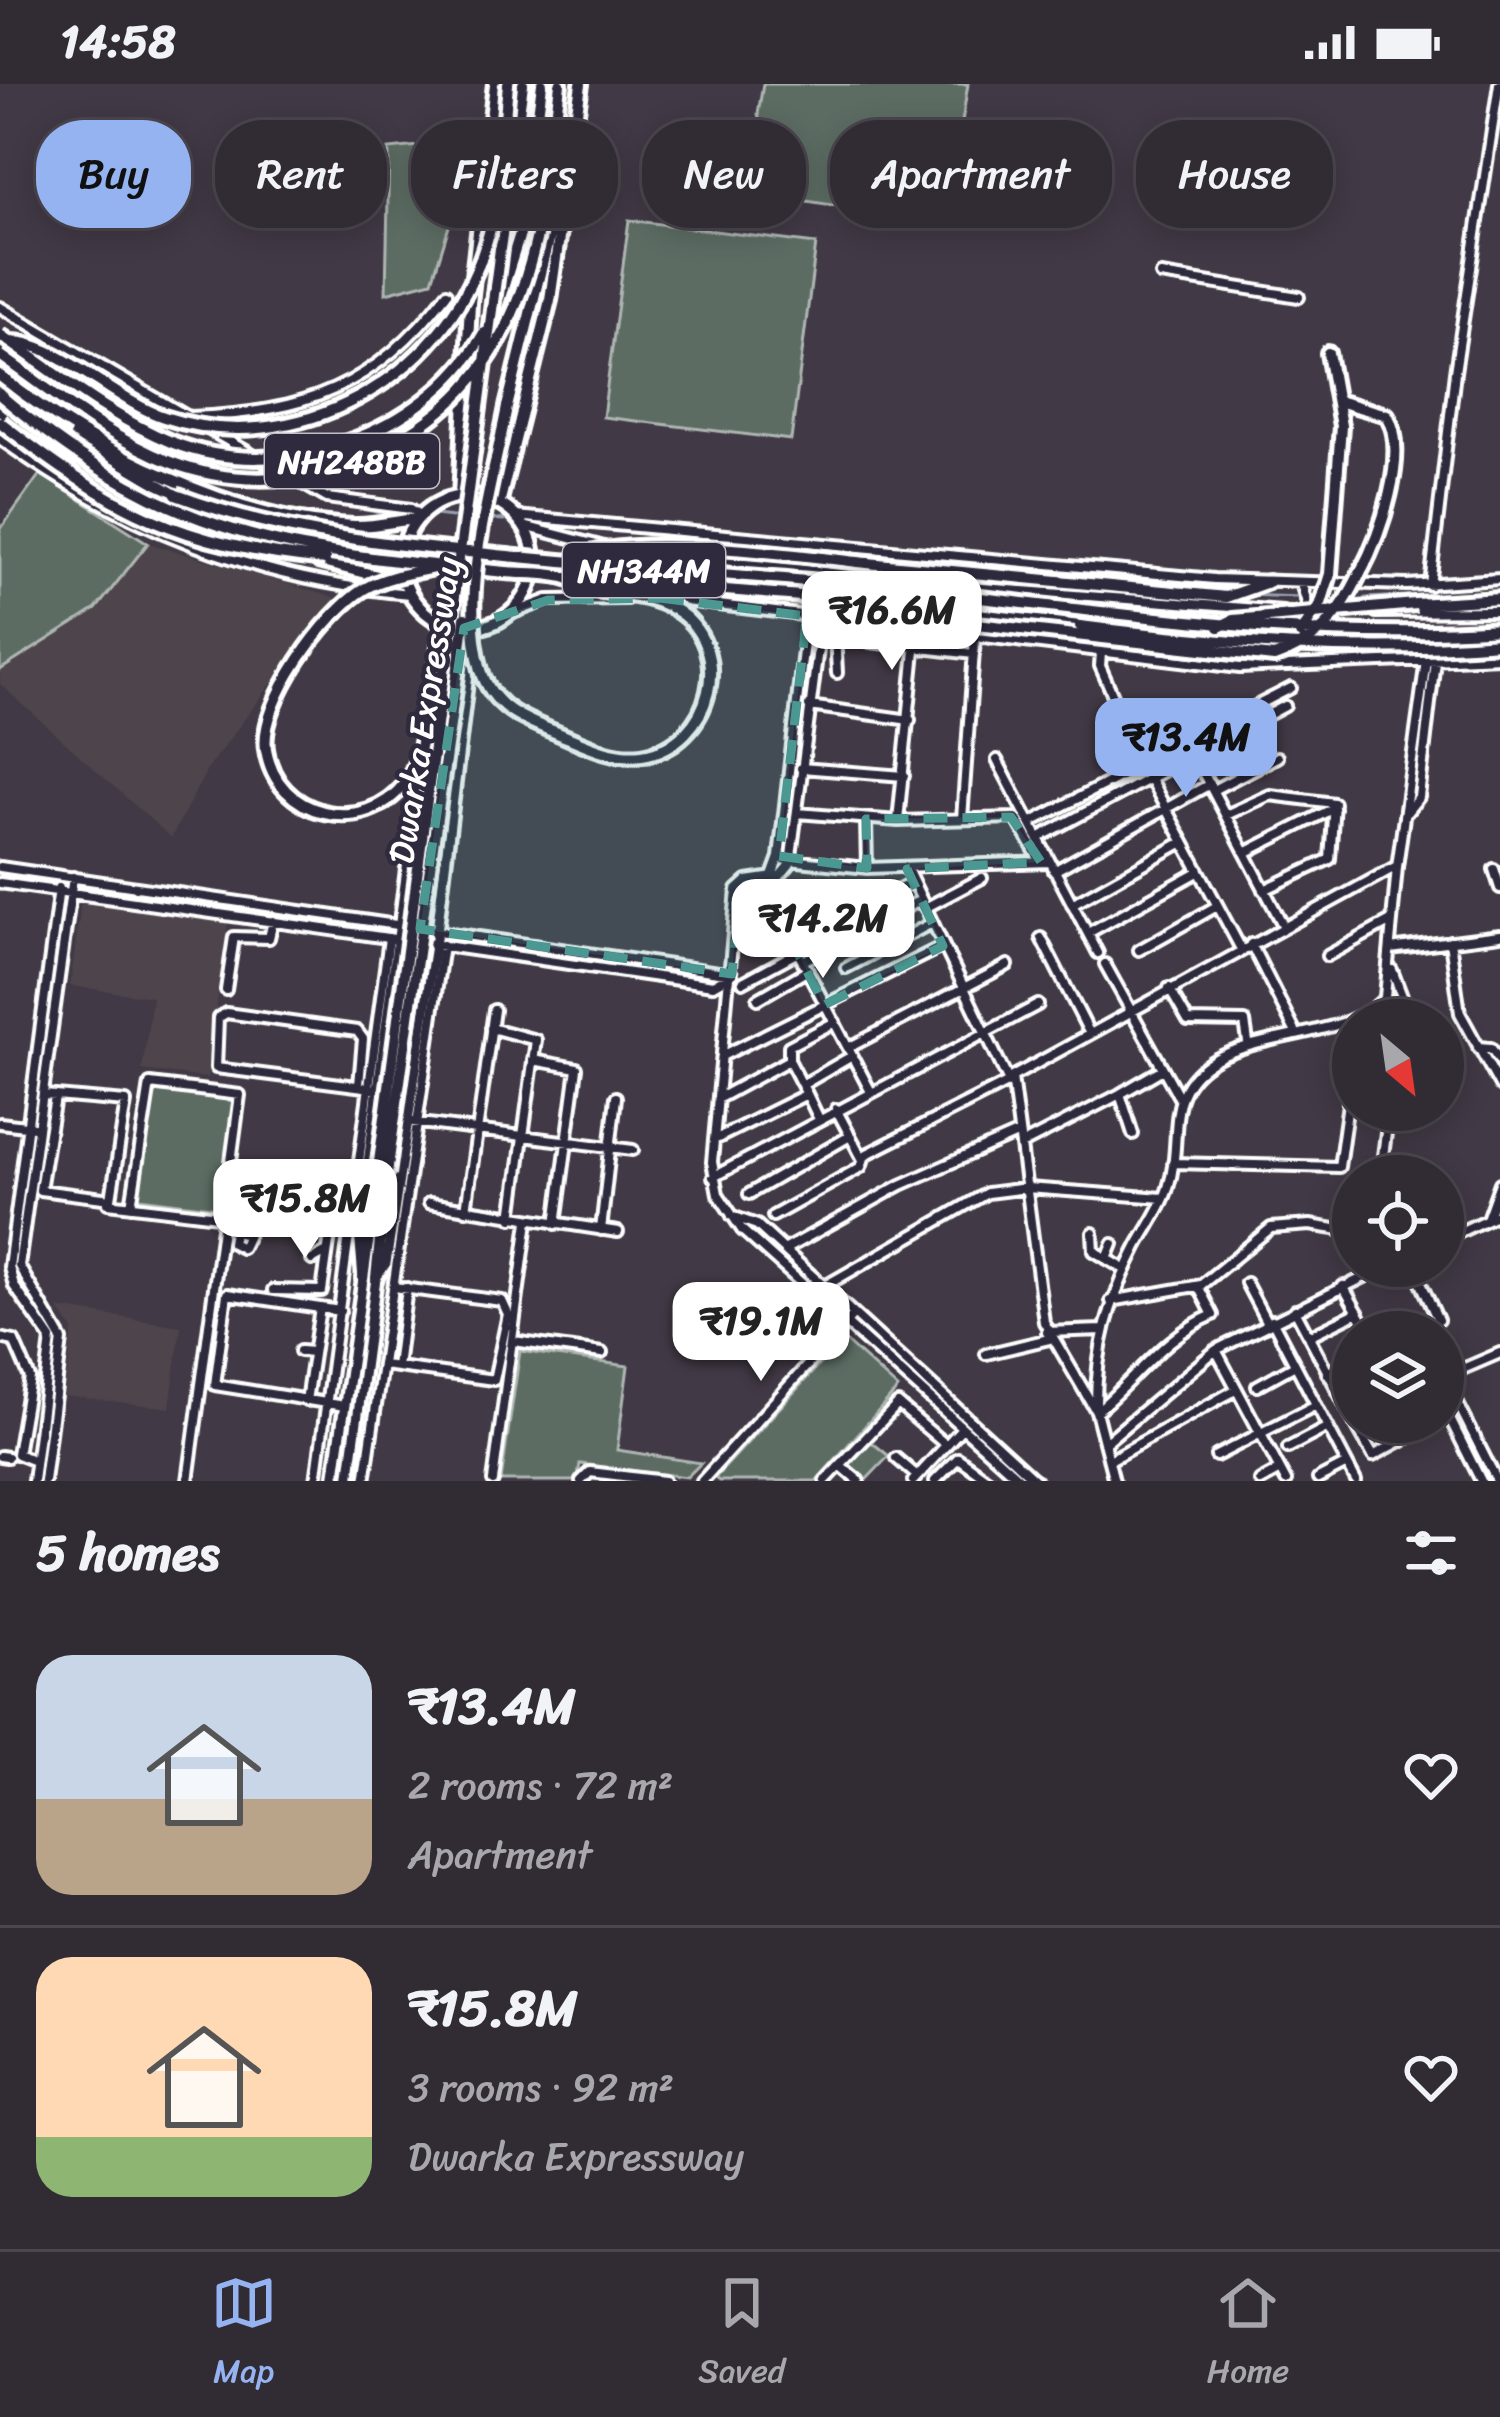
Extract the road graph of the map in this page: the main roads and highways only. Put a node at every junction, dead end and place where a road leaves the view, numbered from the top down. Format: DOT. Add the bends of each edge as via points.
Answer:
graph roads {
  1 [pos="495,84"];
  2 [pos="508,84"];
  3 [pos="523,84"];
  4 [pos="542,84"];
  5 [pos="560,84"];
  6 [pos="581,84"];
  7 [pos="556,120"];
  8 [pos="538,228"];
  9 [pos="553,228"];
  10 [pos="5,339"];
  11 [pos="1328,353"];
  12 [pos="0,355"];
  13 [pos="0,376"];
  14 [pos="0,395"];
  15 [pos="1341,402"];
  16 [pos="0,410"];
  17 [pos="53,418"];
  18 [pos="0,422"];
  19 [pos="460,497"];
  20 [pos="499,504"];
  21 [pos="420,518"];
  22 [pos="346,556"];
  23 [pos="567,562"];
  24 [pos="444,566"];
  25 [pos="474,576"];
  26 [pos="567,578"];
  27 [pos="1268,582"];
  28 [pos="408,588"];
  29 [pos="800,595"];
  30 [pos="1500,599"];
  31 [pos="441,623"];
  32 [pos="474,628"];
  33 [pos="1216,628"];
  34 [pos="1500,629"];
  35 [pos="1500,644"];
  36 [pos="1274,657"];
  37 [pos="441,669"];
  38 [pos="383,1172"];
  39 [pos="370,1279"];
  40 [pos="334,1481"];
  41 [pos="349,1481"];
  1 -- 19 [label="highway" via="470,303"];
  2 -- 10 [label="highway, bridge" via="493,216 472,280 441,332 364,396 268,427 199,426 130,404 33,343"];
  3 -- 37 [label="highway, Dwarka Expressway, bridge"];
  4 -- 10 [label="highway, NH248BB, bridge" via="524,221 498,304 442,387 392,423 302,453 209,453 151,433"];
  5 -- 7 [label="highway, Dwarka Expressway / NH248BB"];
  6 -- 20 [label="highway" via="550,299"];
  8 -- 12 [label="highway, Dwarka Expressway / NH248BB, bridge" via="530,274 493,354 429,423 309,475 237,479 169,461 85,416"];
  9 -- 25 [label="highway, Dwarka Expressway, bridge"];
  11 -- 36 [label="highway, bridge" via="1341,426 1321,603"];
  13 -- 17 [label="highway"];
  14 -- 22 [label="highway, NH344M, bridge" via="103,472 175,513"];
  15 -- 36 [label="highway, bridge" via="1373,408 1395,428 1392,481 1346,603 1318,635"];
  16 -- 28 [label="highway" via="144,508 213,536"];
  17 -- 21 [label="highway" via="233,502 353,526"];
  17 -- 23 [label="highway, NH344M, bridge" via="176,496 304,534"];
  18 -- 22 [label="highway, bridge" via="81,481 172,530 257,553"];
  19 -- 20 [label="highway"];
  19 -- 21 [label="highway"];
  20 -- 32 [label="highway" via="519,521 534,569 508,615"];
  21 -- 28 [label="highway" via="404,549"];
  22 -- 24 [label="highway, NH344M, bridge"];
  23 -- 27 [label="highway, bridge" via="586,551 660,549 1235,594"];
  23 -- 33 [label="highway, NH344M, bridge" via="868,586"];
  24 -- 26 [label="highway, NH344M, bridge"];
  24 -- 37 [label="highway, bridge" via="359,592 316,640 267,720 266,747 280,784 312,810 349,817 376,809 410,776"];
  25 -- 26 [label="highway, bridge" via="479,665 506,709 610,753 643,754 676,742 700,717 710,689 699,635 676,610"];
  25 -- 38 [label="highway, Dwarka Expressway, bridge"];
  26 -- 29 [label="highway, NH344M"];
  28 -- 31 [label="highway"];
  29 -- 35 [label="highway, NH344M, bridge" via="1269,646"];
  29 -- 36 [label="highway, bridge" via="823,608"];
  30 -- 33 [label="highway, bridge" via="1372,604"];
  31 -- 32 [label="highway"];
  31 -- 39 [label="main road" via="359,1231"];
  32 -- 39 [label="main road" via="438,941 386,1263"];
  33 -- 34 [label="highway, NH344M, bridge" via="1350,635"];
  37 -- 38 [label="highway, Dwarka Expressway, bridge"];
  38 -- 39 [label="highway, Dwarka Expressway"];
  39 -- 40 [label="main road"];
  39 -- 41 [label="main road"];
}
